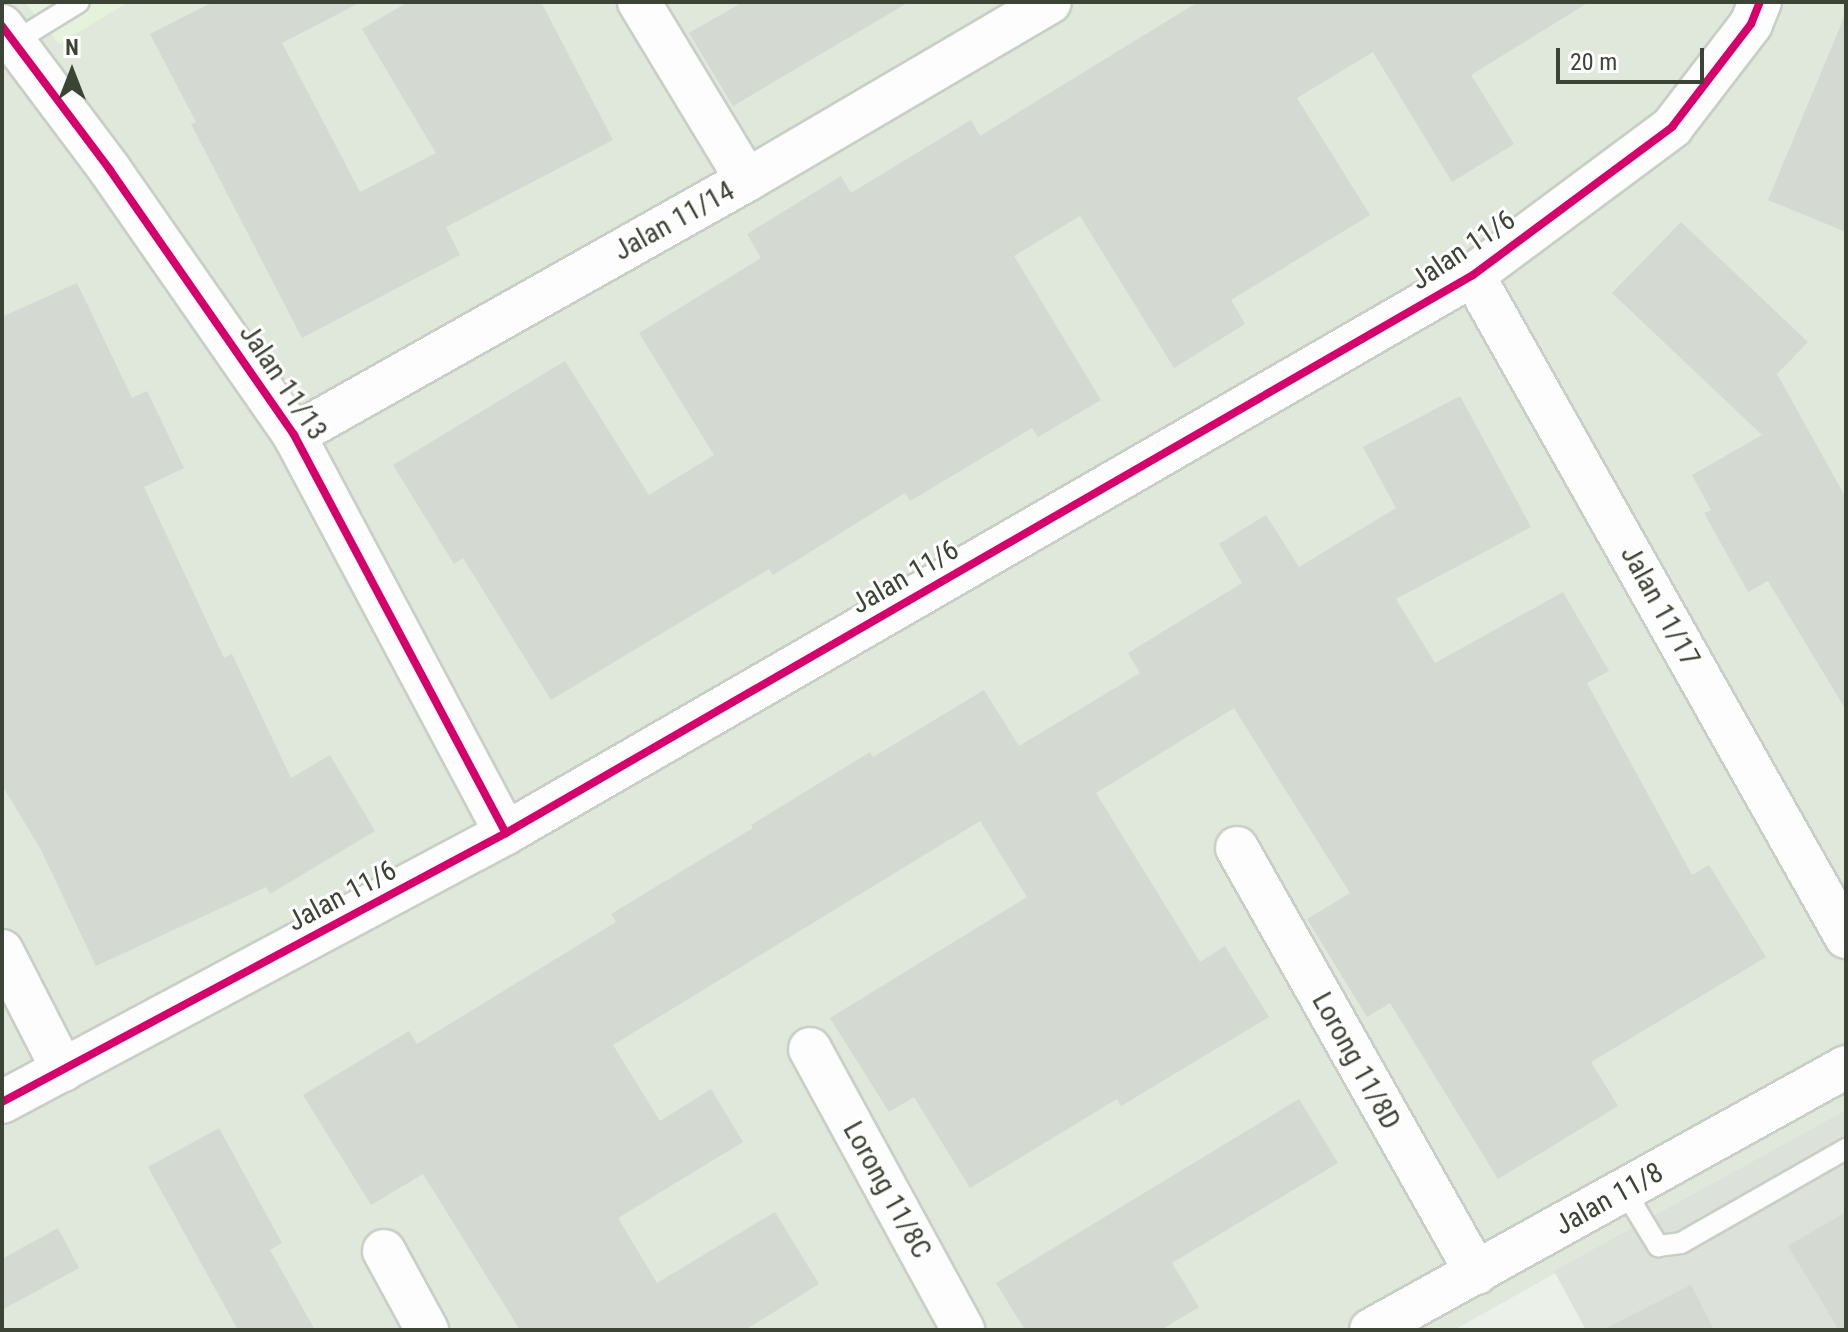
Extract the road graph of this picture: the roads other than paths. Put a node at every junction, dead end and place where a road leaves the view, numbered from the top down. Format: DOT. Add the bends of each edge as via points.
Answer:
graph roads {
  1 [pos="79,2"];
  2 [pos="639,2"];
  3 [pos="1050,2"];
  4 [pos="1760,2"];
  5 [pos="8,34"];
  6 [pos="747,180"];
  7 [pos="1473,275"];
  8 [pos="294,435"];
  9 [pos="506,833"];
  10 [pos="1237,848"];
  11 [pos="1846,937"];
  12 [pos="2,951"];
  13 [pos="810,1049"];
  14 [pos="1846,1067"];
  15 [pos="63,1070"];
  16 [pos="2,1102"];
  17 [pos="1846,1149"];
  18 [pos="1624,1190"];
  19 [pos="384,1251"];
  20 [pos="1476,1273"];
  21 [pos="427,1330"];
  22 [pos="963,1330"];
  23 [pos="1371,1330"];
  1 -- 5 [label="lane"];
  2 -- 6 [label="street"];
  3 -- 6 [label="street, Jalan 11/14"];
  4 -- 7 [label="street, Jalan 11/6" via="1751,24 1672,127"];
  5 -- 8 [label="street, Jalan 11/13" via="110,170"];
  6 -- 8 [label="street, Jalan 11/14"];
  7 -- 9 [label="street, Jalan 11/6"];
  7 -- 11 [label="street, Jalan 11/17"];
  8 -- 9 [label="street, Jalan 11/13"];
  9 -- 15 [label="street, Jalan 11/6"];
  10 -- 20 [label="street, Lorong 11/8D"];
  12 -- 15 [label="street"];
  13 -- 22 [label="street, Lorong 11/8C"];
  14 -- 18 [label="street, Jalan 11/8"];
  15 -- 16 [label="street, Jalan 11/6"];
  17 -- 18 [label="lane" via="1681,1243 1658,1246"];
  18 -- 20 [label="street, Jalan 11/8"];
  19 -- 21 [label="street"];
  20 -- 23 [label="street, Jalan 11/8"];
}
